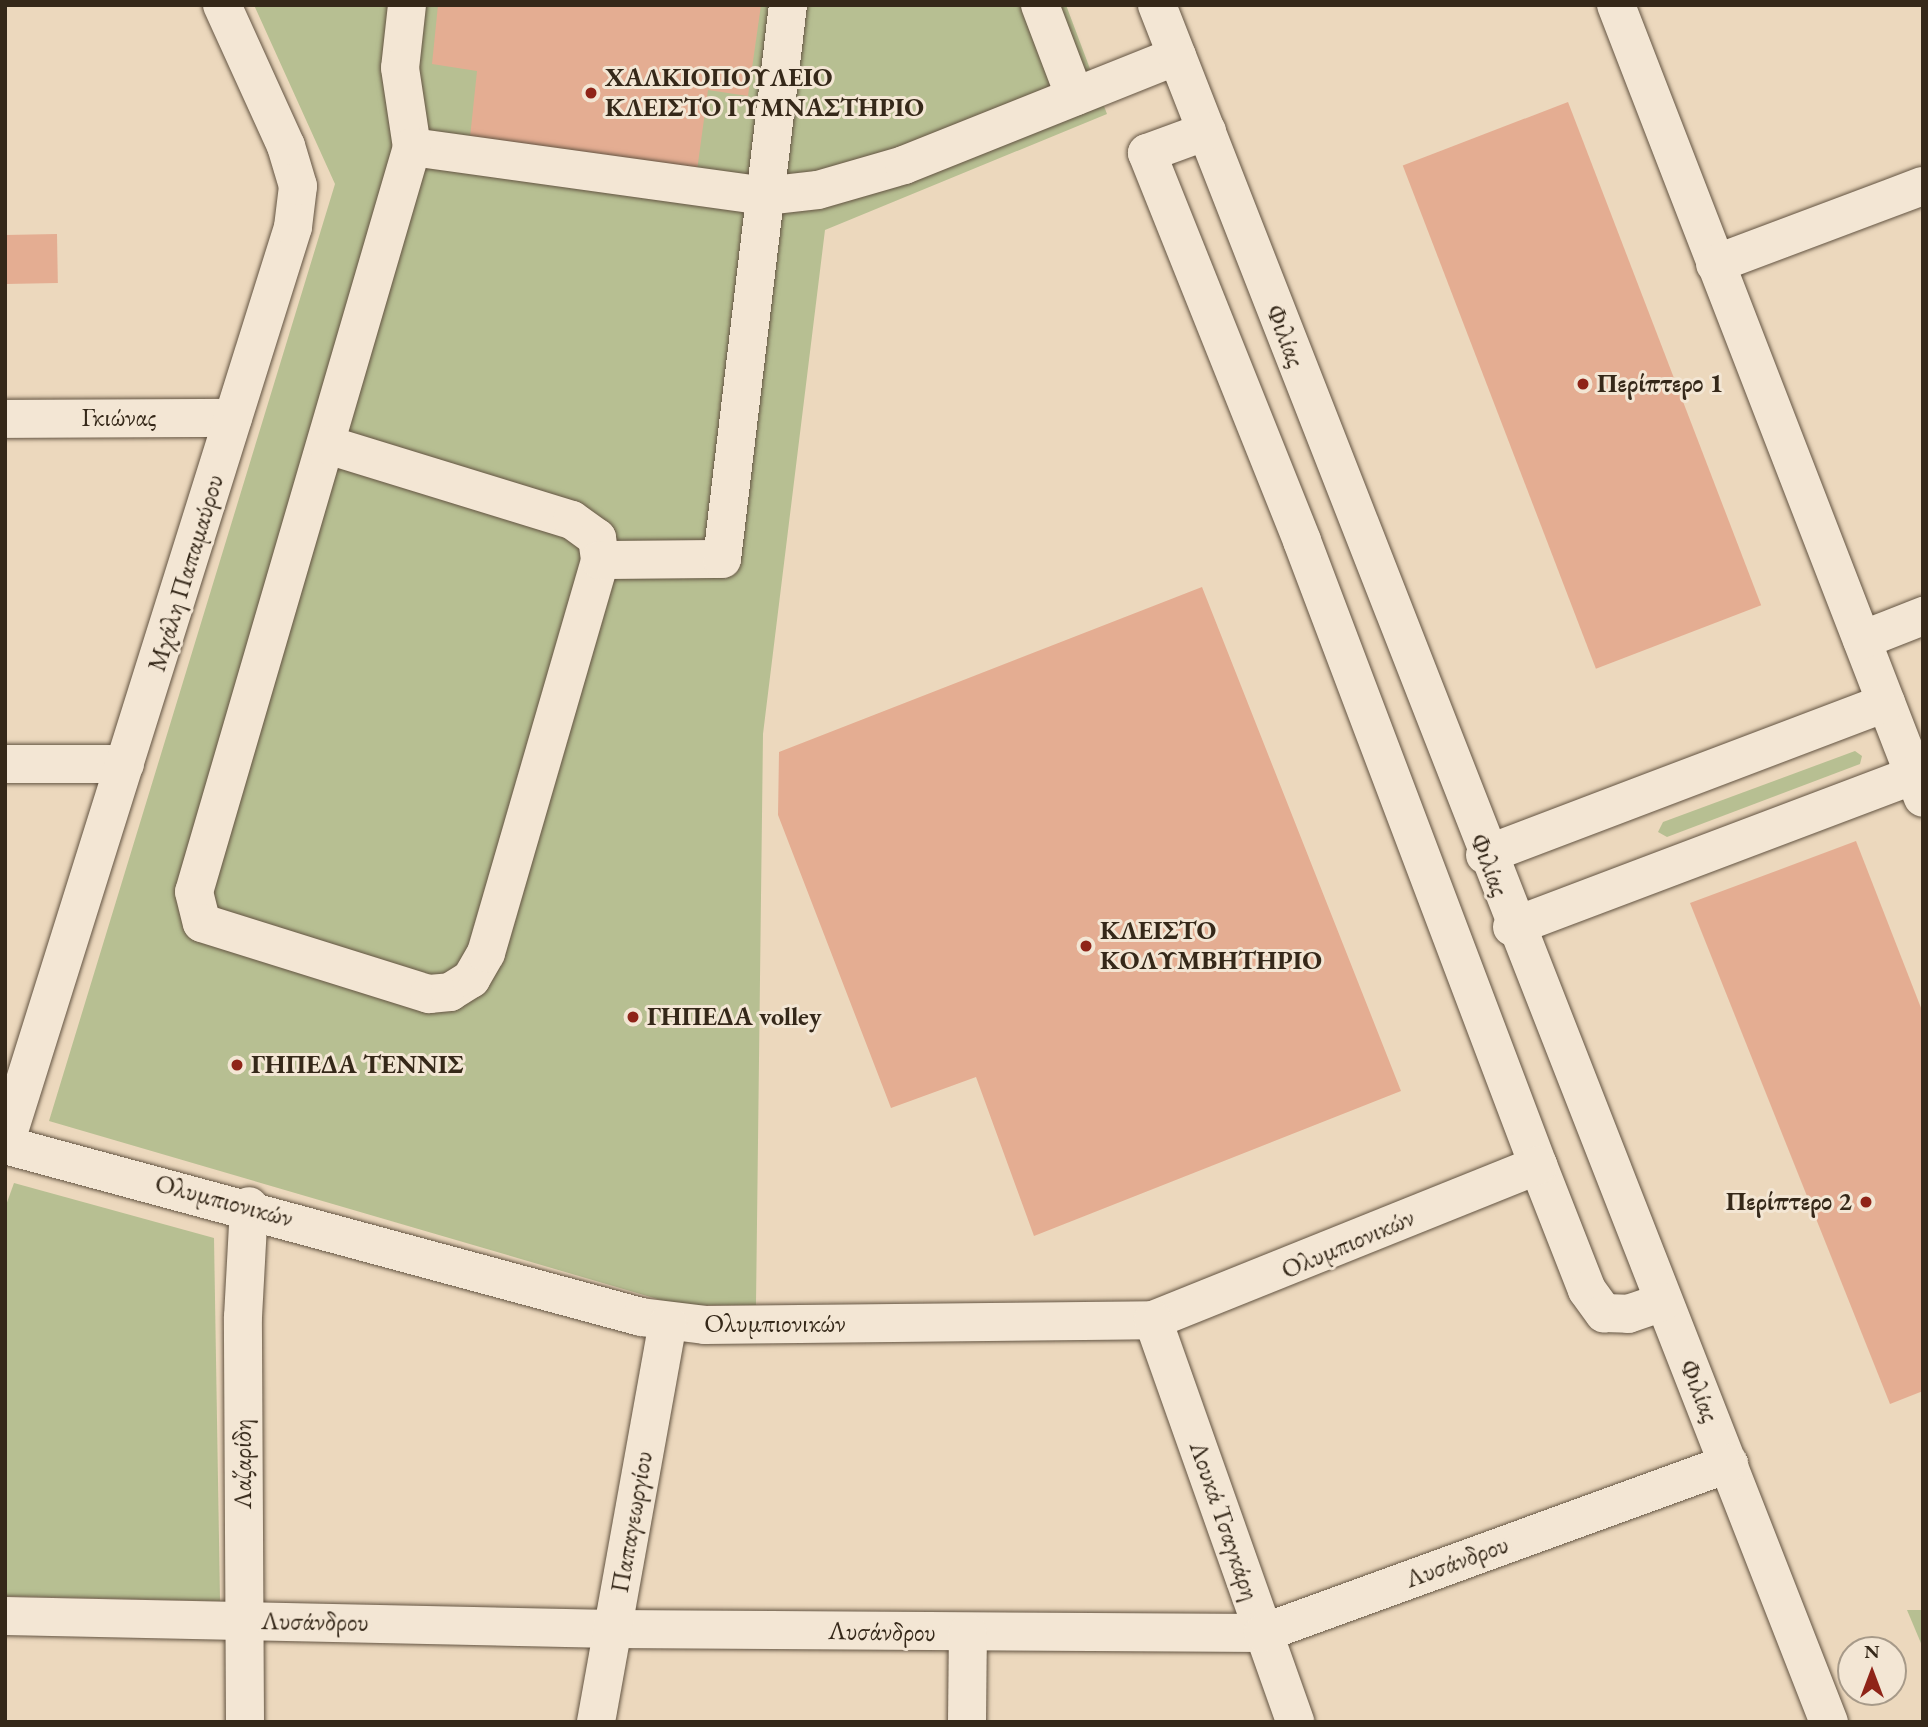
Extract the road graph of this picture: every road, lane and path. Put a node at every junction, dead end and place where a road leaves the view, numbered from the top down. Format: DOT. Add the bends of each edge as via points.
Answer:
graph roads {
  1 [pos="222,5"];
  2 [pos="407,5"];
  3 [pos="788,5"];
  4 [pos="1040,5"];
  5 [pos="1157,5"];
  6 [pos="1616,5"];
  7 [pos="1177,56"];
  8 [pos="1075,97"];
  9 [pos="1207,131"];
  10 [pos="412,147"];
  11 [pos="1923,186"];
  12 [pos="765,196"];
  13 [pos="1715,264"];
  14 [pos="233,418"];
  15 [pos="5,419"];
  16 [pos="328,445"];
  17 [pos="600,559"];
  18 [pos="1923,617"];
  19 [pos="1863,640"];
  20 [pos="1886,703"];
  21 [pos="5,764"];
  22 [pos="125,764"];
  23 [pos="1918,787"];
  24 [pos="1485,855"];
  25 [pos="1513,926"];
  26 [pos="5,1144"];
  27 [pos="1538,1165"];
  28 [pos="249,1206"];
  29 [pos="1663,1302"];
  30 [pos="1153,1320"];
  31 [pos="668,1323"];
  32 [pos="1729,1463"];
  33 [pos="5,1616"];
  34 [pos="244,1621"];
  35 [pos="613,1629"];
  36 [pos="968,1633"];
  37 [pos="1263,1633"];
  38 [pos="246,1722"];
  39 [pos="596,1722"];
  40 [pos="967,1722"];
  41 [pos="1295,1722"];
  42 [pos="1829,1722"];
  1 -- 14 [label="street, Μχάλη Παπαμαύρου" via="286,146 298,186 293,227"];
  2 -- 10 [label="street" via="400,68"];
  3 -- 12 [label="street"];
  4 -- 8 [label="street"];
  5 -- 7 [label="street, Φιλίας"];
  6 -- 13 [label="street"];
  7 -- 8 [label="street"];
  7 -- 9 [label="street, Φιλίας"];
  8 -- 12 [label="street" via="873,175"];
  9 -- 24 [label="street, Φιλίας"];
  9 -- 27 [label="street" via="1147,153 1303,541"];
  10 -- 12 [label="street"];
  10 -- 16 [label="street" via="387,216"];
  11 -- 13 [label="street"];
  12 -- 17 [label="street" via="722,559"];
  13 -- 19 [label="street"];
  14 -- 15 [label="street, Γκιώνας"];
  14 -- 22 [label="street, Μχάλη Παπαμαύρου"];
  16 -- 17 [label="street" via="572,520 597,538"];
  16 -- 17 [label="street" via="194,892 195,913 211,929 429,994 450,992 471,979 486,953"];
  18 -- 19 [label="street"];
  19 -- 20 [label="street"];
  20 -- 23 [label="street"];
  20 -- 24 [label="street"];
  21 -- 22 [label="street"];
  22 -- 26 [label="street, Μχάλη Παπαμαύρου"];
  23 -- 25 [label="street"];
  24 -- 25 [label="street, Φιλίας"];
  25 -- 29 [label="street, Φιλίας"];
  26 -- 28 [label="street, Ολυμπιονικών"];
  27 -- 29 [label="street" via="1587,1290 1604,1313 1628,1314"];
  27 -- 30 [label="street, Ολυμπιονικών"];
  28 -- 31 [label="street, Ολυμπιονικών"];
  28 -- 34 [label="street, Λαζαρίδη" via="243,1317"];
  29 -- 32 [label="street, Φιλίας"];
  30 -- 31 [label="street, Ολυμπιονικών"];
  30 -- 37 [label="street, Λουκά Τσαγκάρη"];
  31 -- 35 [label="street, Παπαγεωργίου"];
  32 -- 37 [label="street, Λυσάνδρου"];
  32 -- 42 [label="street, Φιλίας"];
  33 -- 34 [label="street, Λυσάνδρου"];
  34 -- 35 [label="street, Λυσάνδρου"];
  34 -- 38 [label="street, Λαζαρίδη"];
  35 -- 36 [label="street, Λυσάνδρου"];
  35 -- 39 [label="street, Παπαγεωργίου"];
  36 -- 37 [label="street, Λυσάνδρου"];
  36 -- 40 [label="street"];
  37 -- 41 [label="street, Λουκά Τσαγκάρη"];
}
